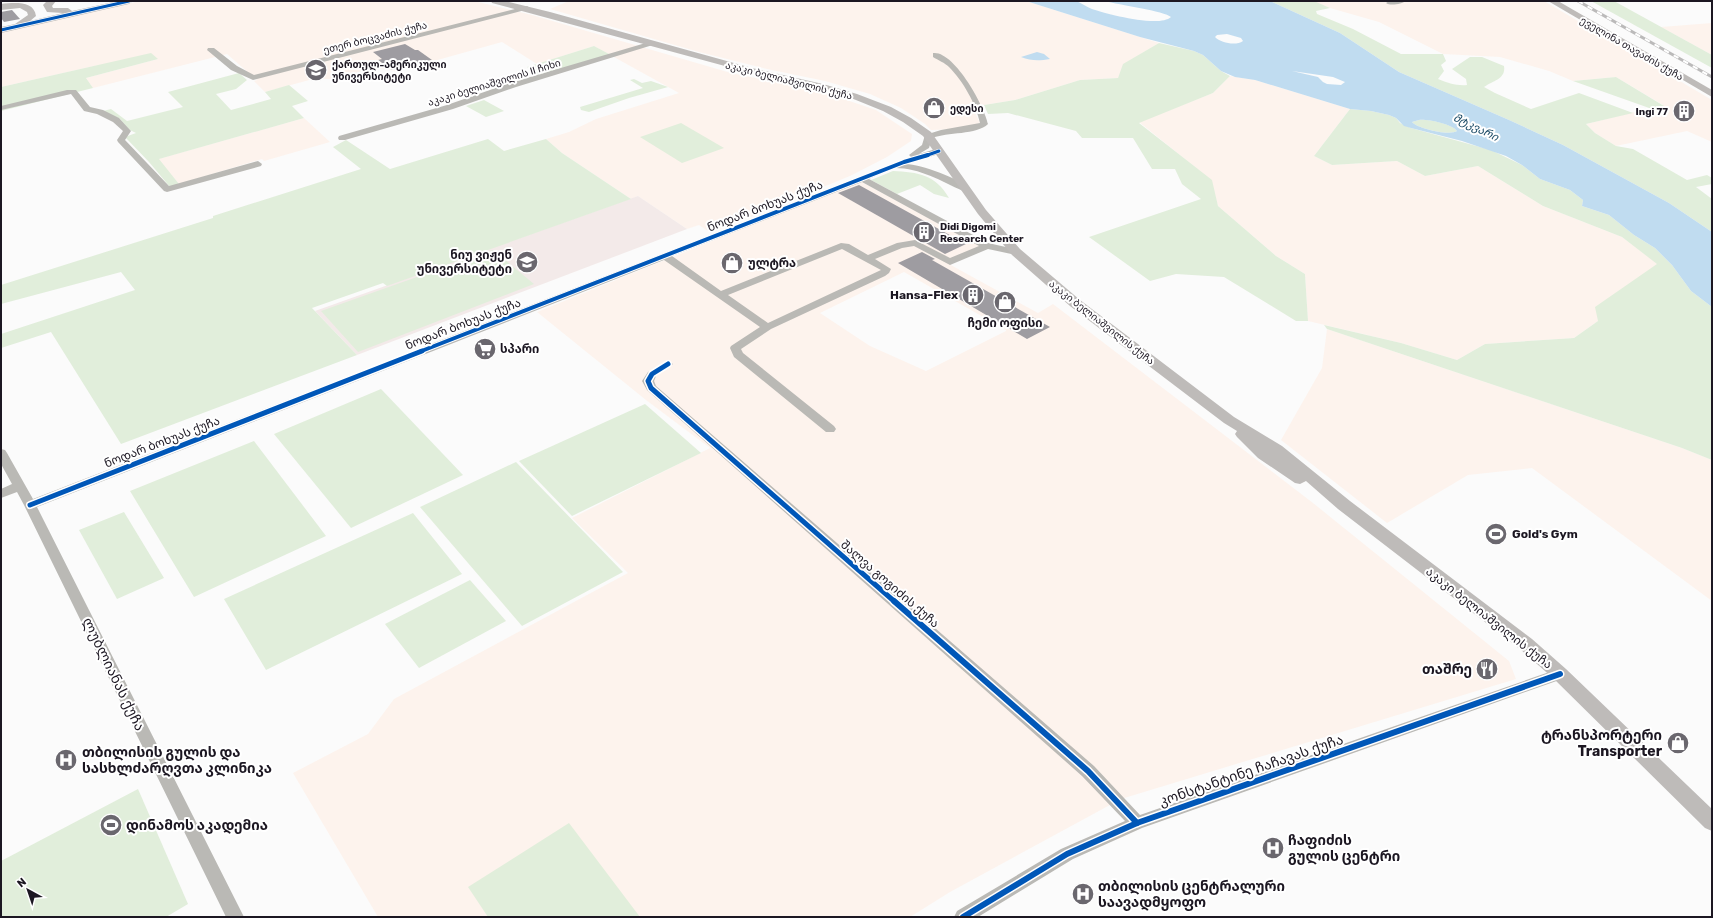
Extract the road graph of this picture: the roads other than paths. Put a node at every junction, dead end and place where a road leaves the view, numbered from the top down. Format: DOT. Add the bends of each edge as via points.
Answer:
graph roads {
  1 [pos="23,1"];
  2 [pos="52,1"];
  3 [pos="129,1"];
  4 [pos="495,1"];
  5 [pos="1403,1"];
  6 [pos="1552,1"];
  7 [pos="1389,3"];
  8 [pos="1,6"];
  9 [pos="527,8"];
  10 [pos="93,9"];
  11 [pos="11,27"];
  12 [pos="1,30"];
  13 [pos="652,44"];
  14 [pos="211,50"];
  15 [pos="936,55"];
  16 [pos="1712,94"];
  17 [pos="1,108"];
  18 [pos="928,137"];
  19 [pos="342,138"];
  20 [pos="939,151"];
  21 [pos="904,162"];
  22 [pos="258,164"];
  23 [pos="890,168"];
  24 [pos="863,178"];
  25 [pos="966,189"];
  26 [pos="986,246"];
  27 [pos="1016,252"];
  28 [pos="665,256"];
  29 [pos="869,258"];
  30 [pos="722,294"];
  31 [pos="767,327"];
  32 [pos="668,364"];
  33 [pos="1229,420"];
  34 [pos="830,429"];
  35 [pos="1277,448"];
  36 [pos="1,453"];
  37 [pos="1263,455"];
  38 [pos="20,486"];
  39 [pos="1,494"];
  40 [pos="30,505"];
  41 [pos="1344,505"];
  42 [pos="1560,674"];
  43 [pos="1712,822"];
  44 [pos="1137,823"];
  45 [pos="235,917"];
  46 [pos="963,917"];
  1 -- 8 [label="main road"];
  2 -- 10 [label="main road" via="47,7 55,11"];
  3 -- 10 [label="main road"];
  4 -- 9 [label="main road, აკაკი ბელიაშვილის ქუჩა"];
  5 -- 7 [label="street"];
  6 -- 16 [label="main road, ეველინა თავაძის ქუჩა"];
  8 -- 11 [label="main road" via="25,7 32,12 30,18"];
  9 -- 13 [label="main road, აკაკი ბელიაშვილის ქუჩა"];
  9 -- 14 [label="street, ეთერ ბოცვაძის ქუჩა" via="254,78 234,68"];
  10 -- 11 [label="main road"];
  11 -- 12 [label="main road"];
  13 -- 18 [label="main road, აკაკი ბელიაშვილის ქუჩა" via="854,96 897,114"];
  13 -- 19 [label="street, აკაკი ბელიაშვილის II ჩიხი"];
  15 -- 18 [label="street" via="951,65 983,116 984,124 965,130 936,133"];
  17 -- 22 [label="street" via="72,92 87,109 116,120 127,131 121,140 167,189"];
  18 -- 20 [label="main road, აკაკი ბელიაშვილის ქუჩა"];
  18 -- 21 [label="street" via="926,146"];
  20 -- 21 [label="street"];
  20 -- 25 [label="main road, აკაკი ბელიაშვილის ქუჩა"];
  21 -- 23 [label="street, ნოდარ ბოხუას ქუჩა"];
  23 -- 24 [label="street, ნოდარ ბოხუას ქუჩა"];
  23 -- 25 [label="street" via="916,167"];
  24 -- 26 [label="street"];
  24 -- 28 [label="street, ნოდარ ბოხუას ქუჩა"];
  25 -- 27 [label="main road, აკაკი ბელიაშვილის ქუჩა"];
  26 -- 27 [label="street"];
  26 -- 29 [label="street" via="950,262 915,243 900,245"];
  27 -- 33 [label="main road, აკაკი ბელიაშვილის ქუჩა" via="1075,303"];
  28 -- 30 [label="street"];
  28 -- 40 [label="street, ნოდარ ბოხუას ქუჩა"];
  29 -- 30 [label="street" via="846,246 835,247"];
  29 -- 31 [label="street" via="886,269 885,273"];
  30 -- 31 [label="street"];
  31 -- 34 [label="street" via="735,348 738,356"];
  32 -- 44 [label="street, შალვა გოგიძის ქუჩა" via="652,374 648,381 651,388 1088,771"];
  33 -- 35 [label="main road, აკაკი ბელიაშვილის ქუჩა"];
  33 -- 37 [label="main road, აკაკი ბელიაშვილის ქუჩა"];
  35 -- 37 [label="street"];
  35 -- 41 [label="main road, აკაკი ბელიაშვილის ქუჩა"];
  36 -- 38 [label="street, ლუბლიანას ქუჩა"];
  37 -- 41 [label="main road, აკაკი ბელიაშვილის ქუჩა"];
  38 -- 39 [label="street"];
  38 -- 40 [label="street, ლუბლიანას ქუჩა"];
  40 -- 45 [label="street, ლუბლიანას ქუჩა"];
  41 -- 42 [label="main road, აკაკი ბელიაშვილის ქუჩა" via="1526,644"];
  42 -- 43 [label="main road, აკაკი ბელიაშვილის ქუჩა"];
  42 -- 44 [label="street, კონსტანტინე ჩაჩავას ქუჩა"];
  44 -- 46 [label="street, კონსტანტინე ჩაჩავას ქუჩა" via="1067,854"];
}
